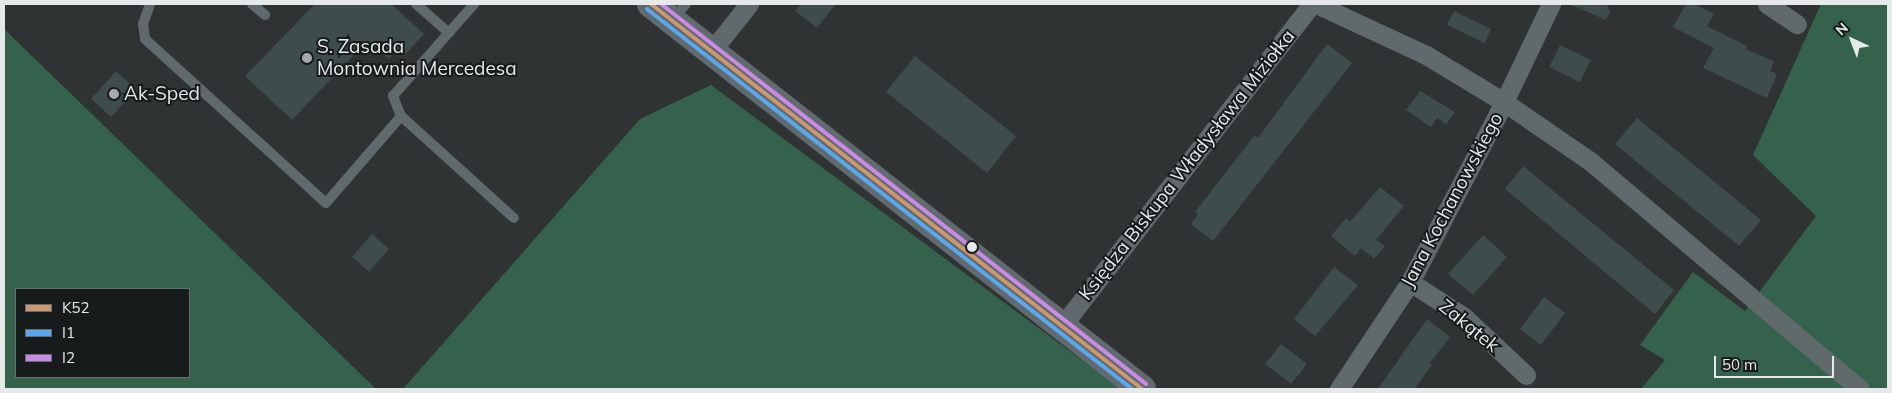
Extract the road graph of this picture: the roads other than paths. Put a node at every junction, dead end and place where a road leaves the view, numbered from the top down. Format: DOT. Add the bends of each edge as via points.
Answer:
graph roads {
  1 [pos="150,4"];
  2 [pos="252,4"];
  3 [pos="416,4"];
  4 [pos="474,4"];
  5 [pos="749,4"];
  6 [pos="1312,4"];
  7 [pos="1316,4"];
  8 [pos="1552,4"];
  9 [pos="1767,4"];
  10 [pos="669,9"];
  11 [pos="264,16"];
  12 [pos="1797,24"];
  13 [pos="448,33"];
  14 [pos="710,53"];
  15 [pos="1504,102"];
  16 [pos="401,116"];
  17 [pos="514,218"];
  18 [pos="1410,282"];
  19 [pos="1062,326"];
  20 [pos="1526,374"];
  21 [pos="1142,389"];
  22 [pos="1339,389"];
  23 [pos="1860,389"];
  1 -- 16 [label="lane" via="143,24 145,39 326,203"];
  2 -- 11 [label="lane"];
  3 -- 13 [label="lane"];
  4 -- 13 [label="lane"];
  5 -- 14 [label="street"];
  6 -- 19 [label="street, Księdza Biskupa Władysława Miziołka"];
  7 -- 15 [label="street" via="1426,55"];
  8 -- 15 [label="street, Jana Kochanowskiego"];
  9 -- 12 [label="street"];
  10 -- 14 [label="street"];
  13 -- 16 [label="lane" via="393,96"];
  14 -- 19 [label="street"];
  15 -- 18 [label="street, Jana Kochanowskiego"];
  15 -- 23 [label="street" via="1590,161"];
  16 -- 17 [label="lane"];
  18 -- 20 [label="street, Zakątek" via="1464,317"];
  18 -- 22 [label="street, Jana Kochanowskiego"];
  19 -- 21 [label="street"];
}
